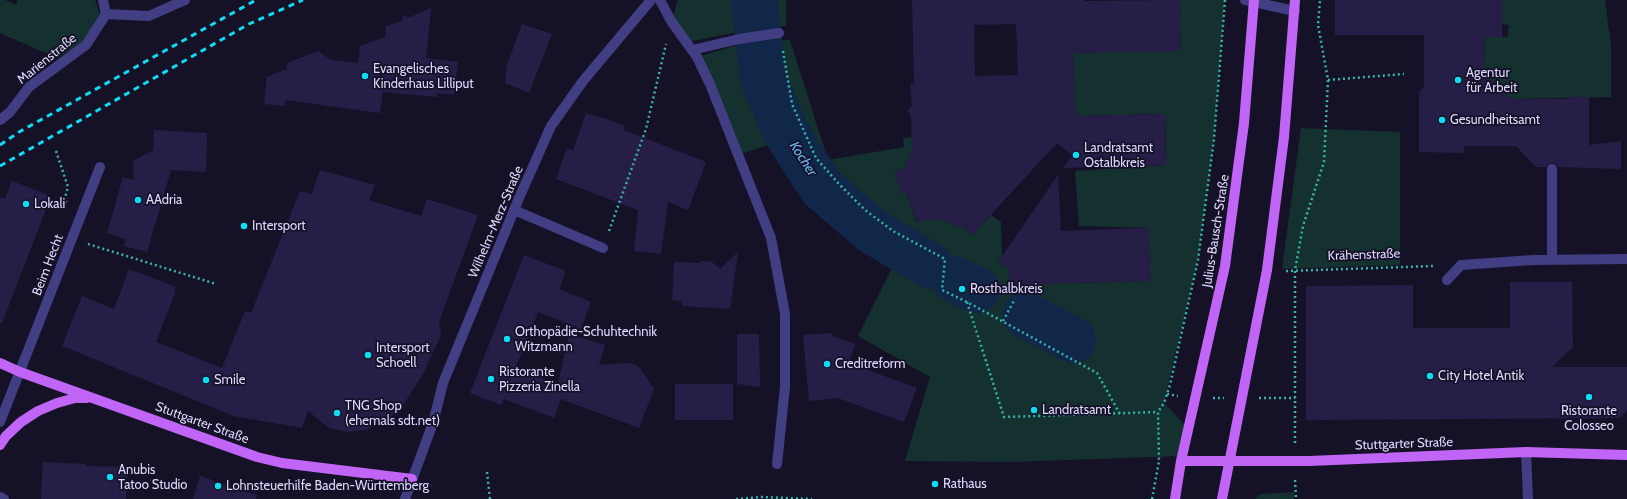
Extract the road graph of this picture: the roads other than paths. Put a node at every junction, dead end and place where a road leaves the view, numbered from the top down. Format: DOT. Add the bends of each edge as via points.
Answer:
graph roads {
  1 [pos="103,0"];
  2 [pos="185,0"];
  3 [pos="651,0"];
  4 [pos="660,0"];
  5 [pos="1295,0"];
  6 [pos="1251,1"];
  7 [pos="1295,12"];
  8 [pos="106,14"];
  9 [pos="779,33"];
  10 [pos="692,50"];
  11 [pos="0,120"];
  12 [pos="100,167"];
  13 [pos="1552,169"];
  14 [pos="514,210"];
  15 [pos="603,248"];
  16 [pos="1627,259"];
  17 [pos="1552,260"];
  18 [pos="1447,280"];
  19 [pos="0,363"];
  20 [pos="20,372"];
  21 [pos="93,397"];
  22 [pos="0,422"];
  23 [pos="0,445"];
  24 [pos="1526,452"];
  25 [pos="1627,454"];
  26 [pos="1181,462"];
  27 [pos="1230,462"];
  28 [pos="777,464"];
  29 [pos="412,479"];
  30 [pos="0,497"];
  31 [pos="4,499"];
  32 [pos="405,499"];
  33 [pos="1175,499"];
  34 [pos="1222,499"];
  35 [pos="1528,499"];
  1 -- 8 [label="street"];
  2 -- 8 [label="street" via="149,16"];
  3 -- 14 [label="street, Wilhelm-Merz-Straße" via="583,81 551,126"];
  4 -- 10 [label="street" via="671,22"];
  5 -- 7 [label="main road"];
  6 -- 7 [label="street"];
  6 -- 26 [label="main road, Julius-Bausch-Straße" via="1244,123 1225,266"];
  7 -- 27 [label="main road" via="1284,137 1267,270"];
  8 -- 11 [label="street, Marienstraße" via="86,45 29,86 10,112"];
  9 -- 10 [label="street"];
  10 -- 28 [label="street" via="710,84 771,238 785,314 785,387"];
  12 -- 20 [label="street, Beim Hecht"];
  13 -- 17 [label="street"];
  14 -- 15 [label="street"];
  14 -- 29 [label="street, Wilhelm-Merz-Straße" via="443,383 433,423"];
  16 -- 17 [label="street"];
  17 -- 18 [label="street" via="1461,265"];
  19 -- 20 [label="main road"];
  20 -- 21 [label="main road"];
  20 -- 22 [label="street"];
  21 -- 23 [label="main road, Stuttgarter Straße" via="75,398 38,411 21,422"];
  21 -- 29 [label="main road, Stuttgarter Straße" via="257,457"];
  24 -- 25 [label="main road, Stuttgarter Straße"];
  24 -- 27 [label="main road, Stuttgarter Straße"];
  24 -- 35 [label="street"];
  26 -- 27 [label="main road, Stuttgarter Straße"];
  26 -- 33 [label="main road, Julius-Bausch-Straße"];
  27 -- 34 [label="main road"];
  29 -- 32 [label="street, Wilhelm-Merz-Straße"];
  30 -- 31 [label="street"];
}
